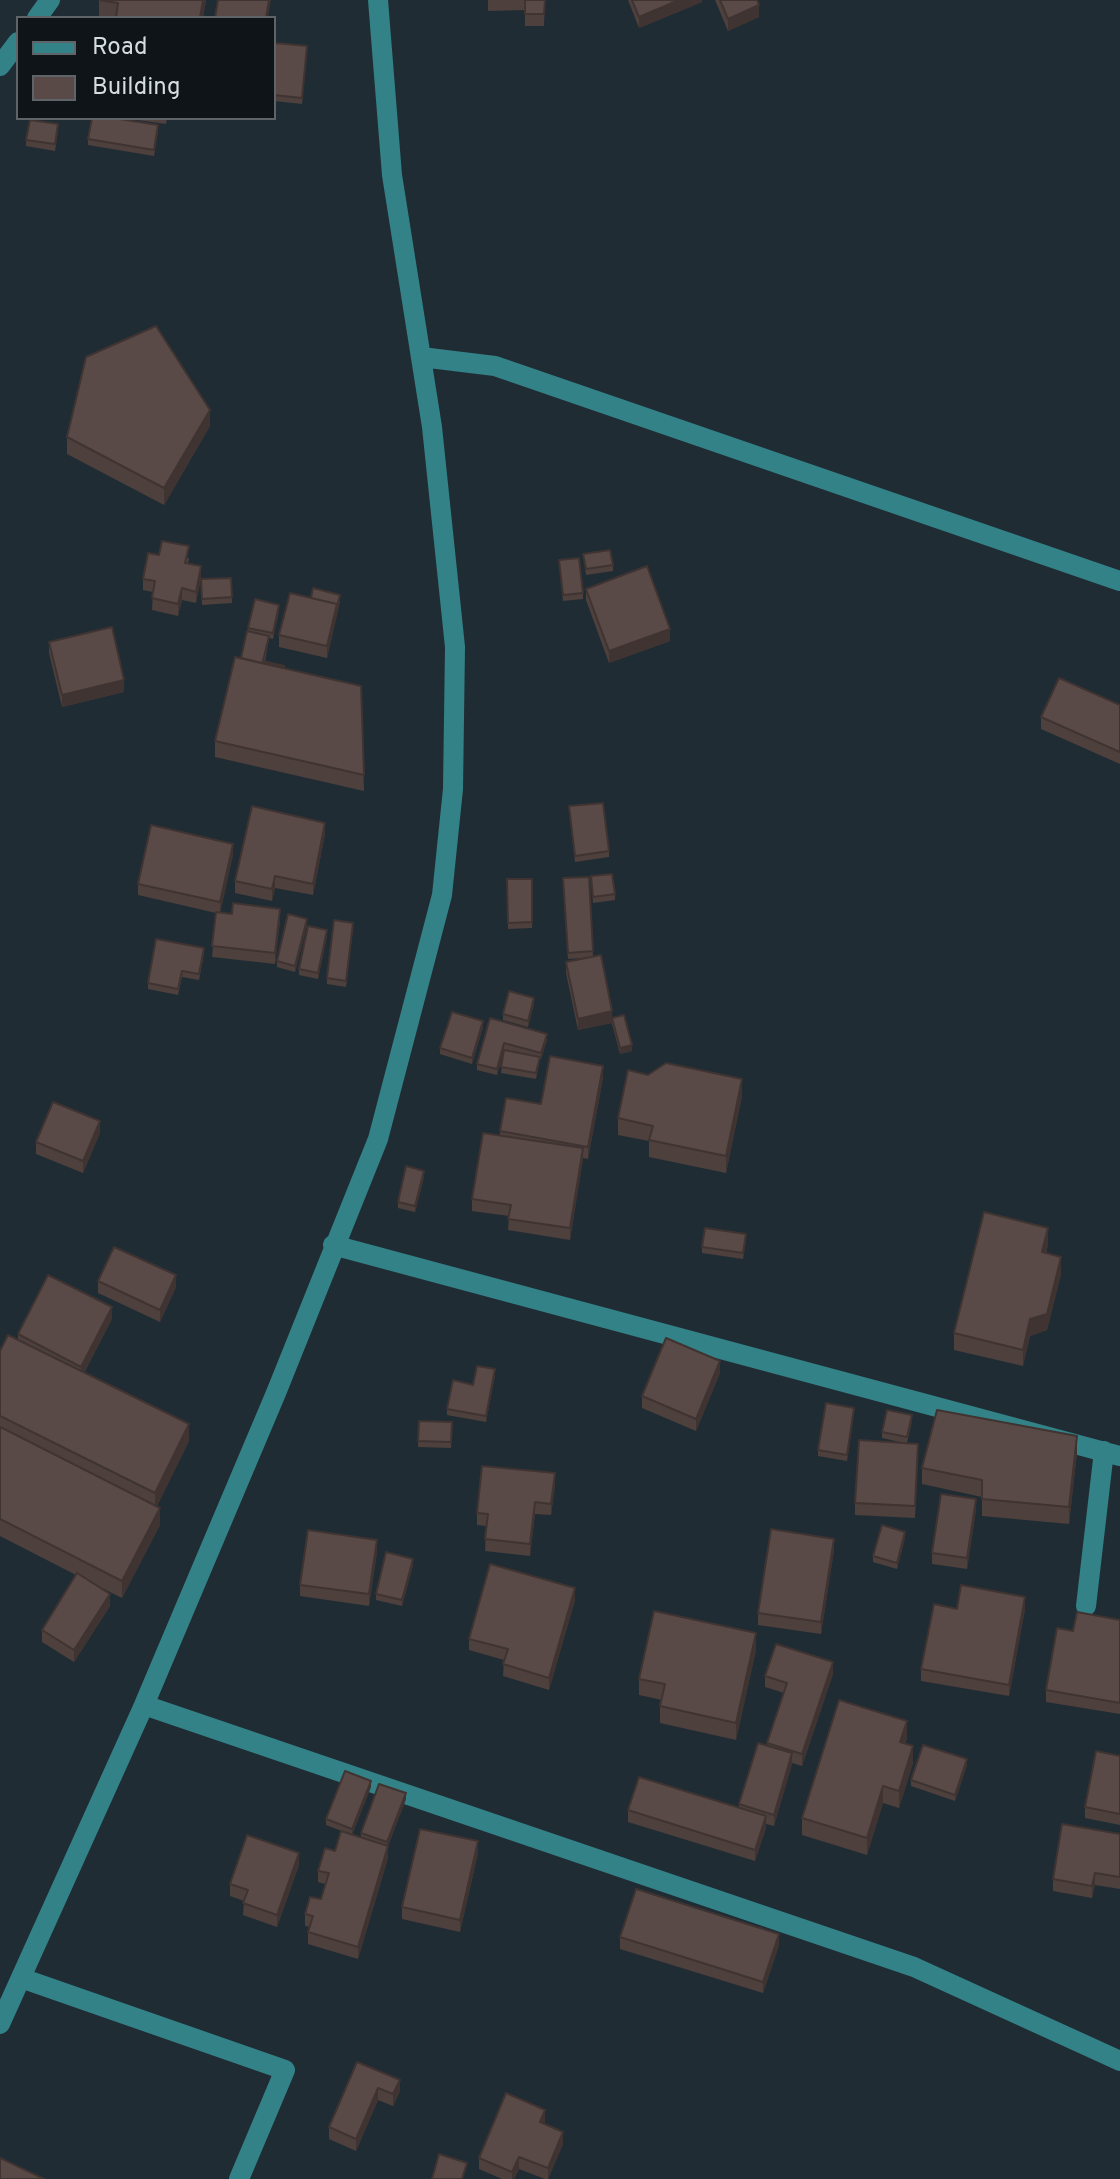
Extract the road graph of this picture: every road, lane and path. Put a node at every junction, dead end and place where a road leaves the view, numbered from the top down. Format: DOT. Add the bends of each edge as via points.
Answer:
graph roads {
  1 [pos="378,0"];
  2 [pos="16,45"];
  3 [pos="0,66"];
  4 [pos="421,357"];
  5 [pos="1120,581"];
  6 [pos="333,1245"];
  7 [pos="1112,1453"];
  8 [pos="1086,1606"];
  9 [pos="144,1705"];
  10 [pos="21,1978"];
  11 [pos="0,2024"];
  12 [pos="1120,2061"];
  13 [pos="239,2179"];
  1 -- 4 [label="street" via="392,175"];
  2 -- 3 [label="street"];
  4 -- 5 [label="street" via="495,366"];
  4 -- 6 [label="street" via="455,647 453,789 444,880 378,1139"];
  6 -- 7 [label="street"];
  6 -- 9 [label="street"];
  7 -- 8 [label="street"];
  9 -- 10 [label="street"];
  9 -- 12 [label="street" via="914,1967"];
  10 -- 11 [label="street"];
  10 -- 13 [label="street" via="285,2070"];
}
